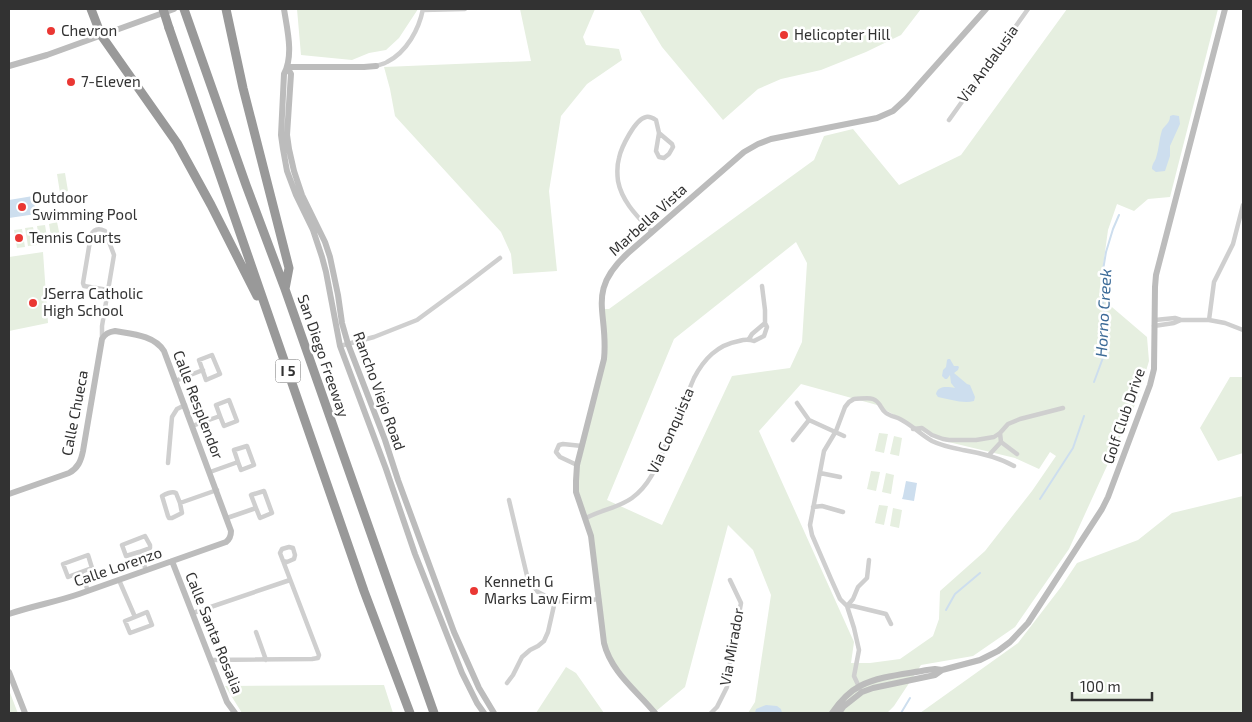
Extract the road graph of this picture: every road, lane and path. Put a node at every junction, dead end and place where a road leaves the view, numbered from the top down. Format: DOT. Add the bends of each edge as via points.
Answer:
graph roads {
  1 [pos="92,9"];
  2 [pos="163,9"];
  3 [pos="174,9"];
  4 [pos="184,9"];
  5 [pos="226,9"];
  6 [pos="284,9"];
  7 [pos="423,9"];
  8 [pos="465,9"];
  9 [pos="986,9"];
  10 [pos="1028,9"];
  11 [pos="1225,9"];
  12 [pos="101,35"];
  13 [pos="9,66"];
  14 [pos="376,66"];
  15 [pos="288,67"];
  16 [pos="948,120"];
  17 [pos="659,133"];
  18 [pos="1243,205"];
  19 [pos="652,232"];
  20 [pos="325,242"];
  21 [pos="318,246"];
  22 [pos="500,258"];
  23 [pos="762,286"];
  24 [pos="285,289"];
  25 [pos="108,290"];
  26 [pos="1209,320"];
  27 [pos="765,323"];
  28 [pos="1154,323"];
  29 [pos="272,326"];
  30 [pos="1243,330"];
  31 [pos="102,339"];
  32 [pos="749,339"];
  33 [pos="348,344"];
  34 [pos="340,346"];
  35 [pos="203,370"];
  36 [pos="175,381"];
  37 [pos="798,403"];
  38 [pos="185,405"];
  39 [pos="1063,408"];
  40 [pos="220,416"];
  41 [pos="809,420"];
  42 [pos="192,426"];
  43 [pos="913,429"];
  44 [pos="836,432"];
  45 [pos="1000,433"];
  46 [pos="844,436"];
  47 [pos="793,440"];
  48 [pos="1001,442"];
  49 [pos="582,446"];
  50 [pos="1017,454"];
  51 [pos="989,455"];
  52 [pos="238,462"];
  53 [pos="168,463"];
  54 [pos="578,465"];
  55 [pos="1014,466"];
  56 [pos="210,472"];
  57 [pos="820,473"];
  58 [pos="840,477"];
  59 [pos="217,490"];
  60 [pos="9,494"];
  61 [pos="509,500"];
  62 [pos="180,503"];
  63 [pos="813,507"];
  64 [pos="256,508"];
  65 [pos="843,512"];
  66 [pos="227,518"];
  67 [pos="586,518"];
  68 [pos="232,535"];
  69 [pos="139,552"];
  70 [pos="869,560"];
  71 [pos="172,561"];
  72 [pos="283,561"];
  73 [pos="146,570"];
  74 [pos="81,572"];
  75 [pos="119,580"];
  76 [pos="290,580"];
  77 [pos="730,580"];
  78 [pos="88,591"];
  79 [pos="599,599"];
  80 [pos="555,601"];
  81 [pos="847,606"];
  82 [pos="193,613"];
  83 [pos="9,614"];
  84 [pos="135,617"];
  85 [pos="891,624"];
  86 [pos="256,632"];
  87 [pos="210,660"];
  88 [pos="266,660"];
  89 [pos="9,672"];
  90 [pos="506,683"];
  91 [pos="860,689"];
  92 [pos="25,713"];
  93 [pos="235,713"];
  94 [pos="410,713"];
  95 [pos="434,713"];
  96 [pos="484,713"];
  97 [pos="494,713"];
  98 [pos="655,713"];
  99 [pos="711,713"];
  100 [pos="832,713"];
  101 [pos="839,713"];
  1 -- 12 [label="highway"];
  2 -- 29 [label="highway, I 5, bridge"];
  3 -- 12 [label="street"];
  4 -- 24 [label="highway, San Diego Freeway / I 5"];
  5 -- 24 [label="highway" via="289,268"];
  6 -- 15 [label="street, Rancho Viejo Road"];
  7 -- 8 [label="street"];
  7 -- 14 [label="street" via="416,30 404,48 387,62"];
  9 -- 19 [label="street, Marbella Vista" via="893,111 877,118 771,139 753,146"];
  10 -- 16 [label="street, Via Andalusia"];
  11 -- 28 [label="street, Golf Club Drive" via="1156,275"];
  12 -- 13 [label="street"];
  12 -- 29 [label="highway" via="177,143"];
  14 -- 15 [label="street"];
  15 -- 20 [label="street, Rancho Viejo Road" via="291,74 289,149 302,195"];
  15 -- 21 [label="street, Rancho Viejo Road" via="284,74 283,149 287,171"];
  17 -- 17 [label="street" via="656,151 658,157 664,158 673,147"];
  17 -- 19 [label="street" via="652,117 641,120 625,140 617,167 624,197"];
  18 -- 26 [label="street" via="1233,244 1214,282"];
  19 -- 49 [label="street, Marbella Vista" via="615,266 604,286 601,304 604,359"];
  20 -- 21 [label="street"];
  20 -- 33 [label="street, Rancho Viejo Road"];
  21 -- 34 [label="street, Rancho Viejo Road"];
  22 -- 33 [label="street" via="418,320"];
  23 -- 27 [label="street"];
  24 -- 95 [label="highway, San Diego Freeway / I 5"];
  25 -- 25 [label="street, Calle Chueca" via="84,286 83,283 93,231 105,231 114,255"];
  25 -- 31 [label="street, Calle Chueca"];
  26 -- 28 [label="street" via="1175,318"];
  26 -- 30 [label="street"];
  27 -- 32 [label="street"];
  27 -- 32 [label="street, Via Conquista" via="764,336 754,341"];
  28 -- 91 [label="street, Golf Club Drive" via="1154,369 1150,385 1111,488 1102,509 1028,623 1010,642 980,660 942,670 936,675"];
  29 -- 94 [label="highway, I 5"];
  31 -- 36 [label="street, Calle Resplendor" via="105,334 115,331 154,340 164,351"];
  31 -- 60 [label="street, Calle Chueca" via="79,464 69,473"];
  32 -- 67 [label="street, Via Conquista" via="719,347 700,366 651,477 643,488 627,502"];
  33 -- 34 [label="street"];
  33 -- 97 [label="street, Rancho Viejo Road" via="454,632"];
  34 -- 96 [label="street, Rancho Viejo Road" via="418,563 462,673"];
  35 -- 35 [label="street" via="199,360 212,355 220,374 206,380"];
  35 -- 36 [label="street"];
  36 -- 38 [label="street, Calle Resplendor"];
  37 -- 41 [label="street"];
  38 -- 42 [label="street, Calle Resplendor"];
  38 -- 53 [label="street" via="172,417"];
  39 -- 45 [label="street" via="1020,419 1008,424"];
  40 -- 40 [label="street" via="216,405 229,400 237,421 224,426"];
  40 -- 42 [label="street"];
  41 -- 44 [label="street"];
  41 -- 47 [label="street"];
  42 -- 56 [label="street, Calle Resplendor"];
  43 -- 44 [label="street" via="901,419 886,414 880,404 868,398 849,402"];
  43 -- 45 [label="street" via="922,428 950,440 976,440"];
  43 -- 51 [label="street" via="943,445"];
  44 -- 46 [label="street"];
  44 -- 57 [label="street" via="825,449"];
  45 -- 48 [label="street"];
  48 -- 50 [label="street"];
  48 -- 51 [label="street"];
  49 -- 54 [label="street, Marbella Vista"];
  49 -- 54 [label="street" via="558,445 556,452"];
  51 -- 55 [label="street"];
  52 -- 52 [label="street" via="234,450 247,446 254,465 241,470"];
  52 -- 56 [label="street"];
  54 -- 67 [label="street, Marbella Vista" via="576,492"];
  56 -- 59 [label="street, Calle Resplendor"];
  57 -- 58 [label="street"];
  57 -- 63 [label="street"];
  59 -- 62 [label="street"];
  59 -- 66 [label="street, Calle Resplendor"];
  61 -- 80 [label="street" via="528,580 538,592"];
  62 -- 62 [label="street" via="174,492 163,495 169,518 182,513"];
  63 -- 65 [label="street"];
  63 -- 81 [label="street" via="812,534 840,599"];
  64 -- 64 [label="street" via="251,495 264,490 272,513 260,518"];
  64 -- 66 [label="street"];
  66 -- 68 [label="street, Calle Resplendor"];
  67 -- 79 [label="street, Marbella Vista"];
  68 -- 71 [label="street, Calle Lorenzo" via="226,542"];
  69 -- 69 [label="street" via="150,548 146,536 122,545 126,556"];
  69 -- 73 [label="street"];
  70 -- 81 [label="street" via="866,578"];
  71 -- 73 [label="street, Calle Lorenzo"];
  71 -- 82 [label="street, Calle Santa Rosalia"];
  72 -- 76 [label="street"];
  73 -- 75 [label="street, Calle Lorenzo"];
  74 -- 74 [label="street" via="92,568 88,555 63,564 68,577"];
  74 -- 78 [label="street"];
  75 -- 78 [label="street, Calle Lorenzo"];
  75 -- 84 [label="street"];
  76 -- 82 [label="street"];
  76 -- 88 [label="street" via="319,655 312,660"];
  77 -- 99 [label="street, Via Mirador" via="741,603 740,611 726,687"];
  78 -- 83 [label="street, Calle Lorenzo"];
  79 -- 80 [label="street"];
  79 -- 98 [label="street, Marbella Vista" via="604,643 610,660"];
  80 -- 90 [label="street" via="544,641 522,657"];
  81 -- 85 [label="street" via="886,614"];
  81 -- 91 [label="street" via="859,645 854,674"];
  82 -- 87 [label="street, Calle Santa Rosalia"];
  84 -- 84 [label="street" via="125,621 130,633 152,625 147,612"];
  86 -- 88 [label="street"];
  87 -- 88 [label="street"];
  87 -- 93 [label="street, Calle Santa Rosalia" via="227,702"];
  89 -- 92 [label="street"];
  91 -- 100 [label="street, Golf Club Drive" via="840,702"];
  91 -- 101 [label="street, Golf Club Drive"];
}
